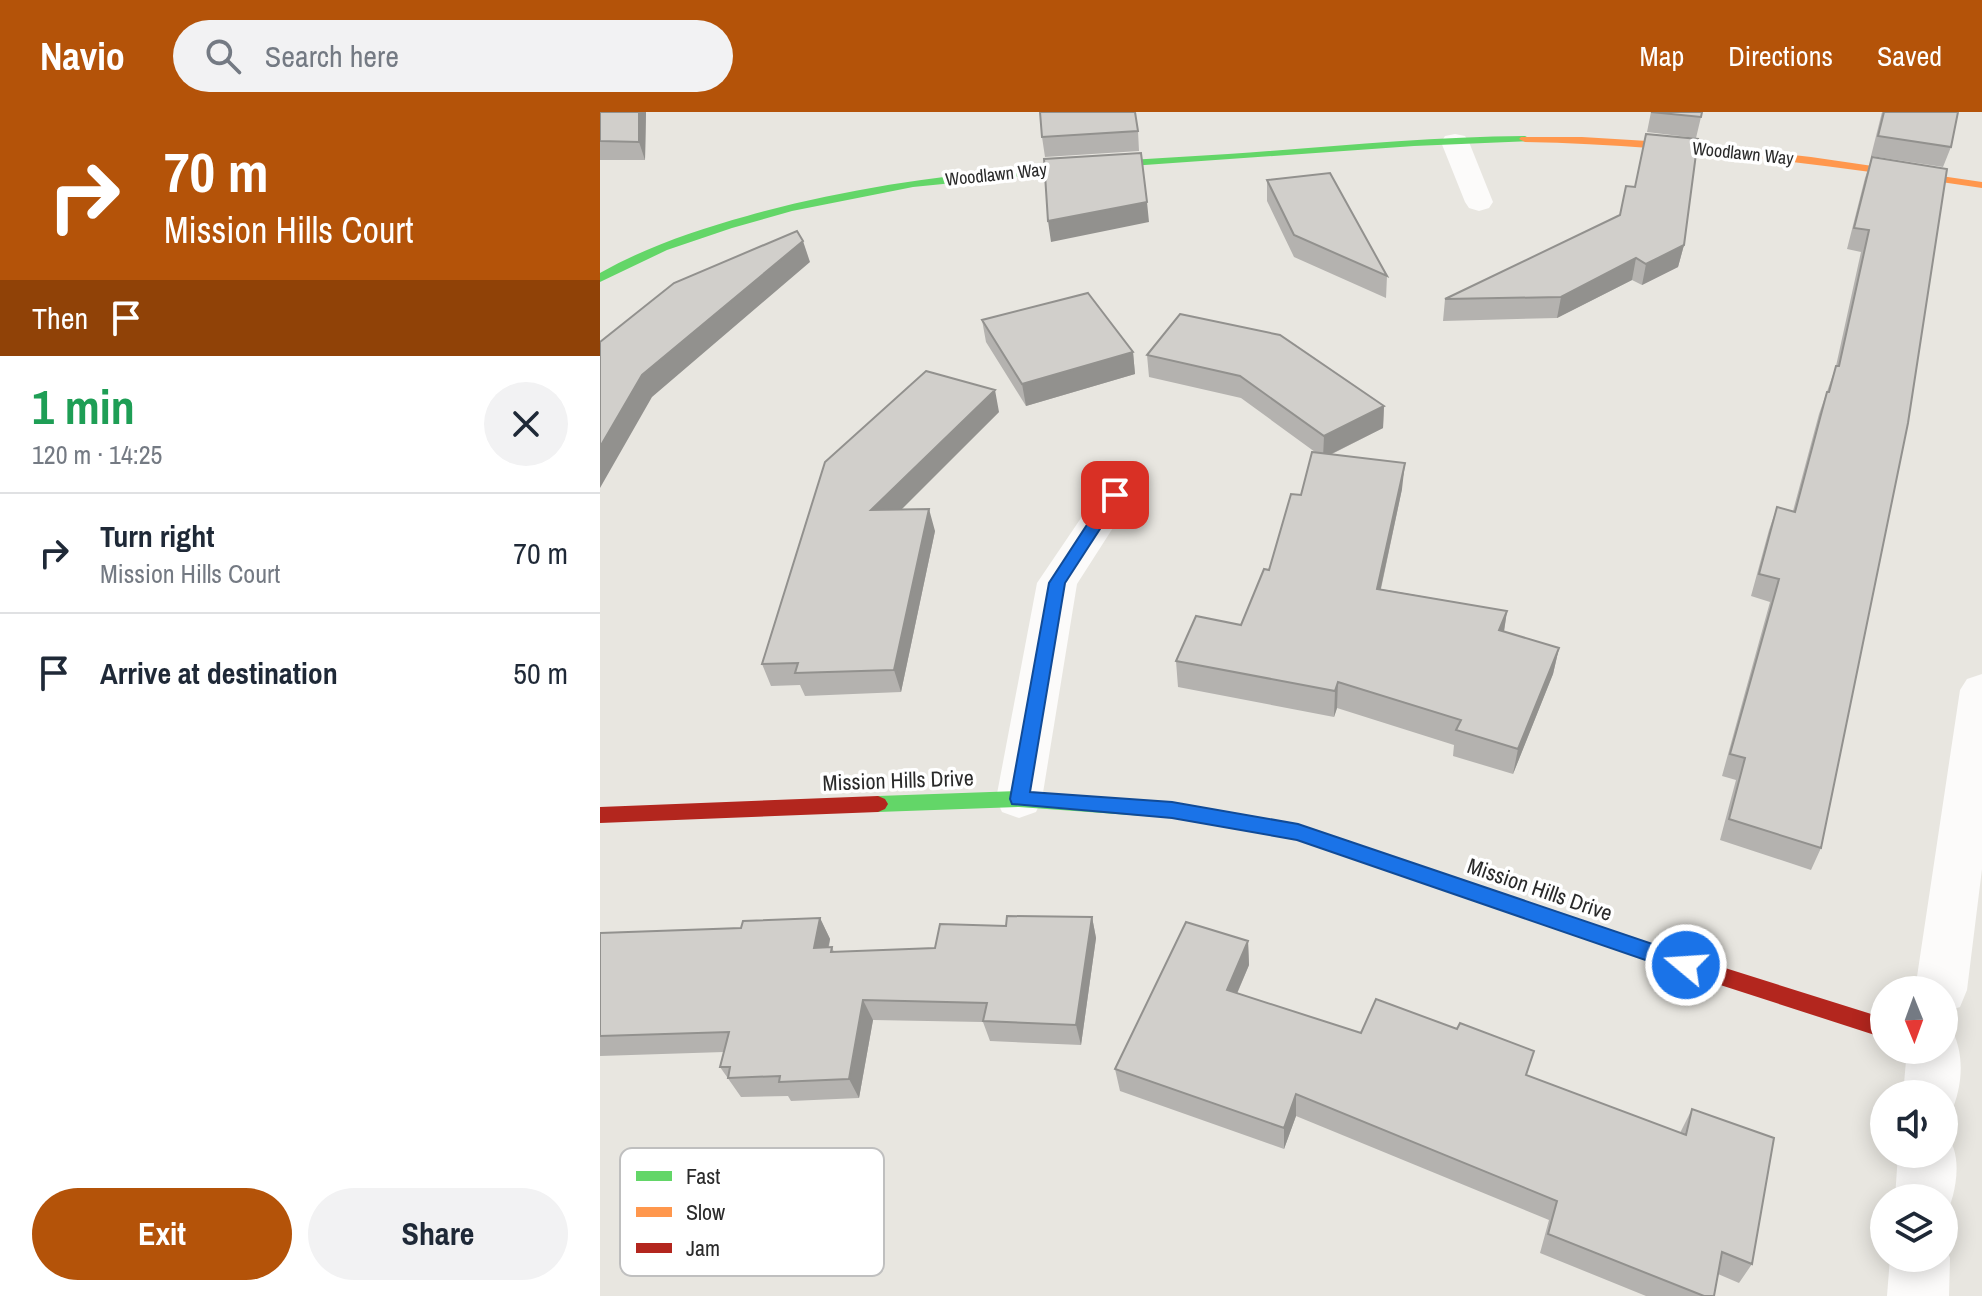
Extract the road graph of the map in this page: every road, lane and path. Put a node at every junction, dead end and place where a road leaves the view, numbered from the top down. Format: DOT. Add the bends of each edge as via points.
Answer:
graph roads {
  1 [pos="1455,142"];
  2 [pos="1982,185"];
  3 [pos="1479,202"];
  4 [pos="600,278"];
  5 [pos="1115,495"];
  6 [pos="1982,690"];
  7 [pos="1019,799"];
  8 [pos="600,815"];
  9 [pos="1943,976"];
  10 [pos="1870,1024"];
  11 [pos="1919,1272"];
  12 [pos="1918,1296"];
  1 -- 2 [label="street, Woodlawn Way" via="1605,139 1862,166"];
  1 -- 3 [label="street"];
  1 -- 4 [label="street, Woodlawn Way" via="1020,170 871,188 771,211 673,242"];
  5 -- 7 [label="street" via="1057,583"];
  6 -- 9 [label="street"];
  7 -- 8 [label="street, Mission Hills Drive"];
  7 -- 10 [label="street, Mission Hills Drive" via="1172,810 1298,832"];
  11 -- 12 [label="street"];
}
